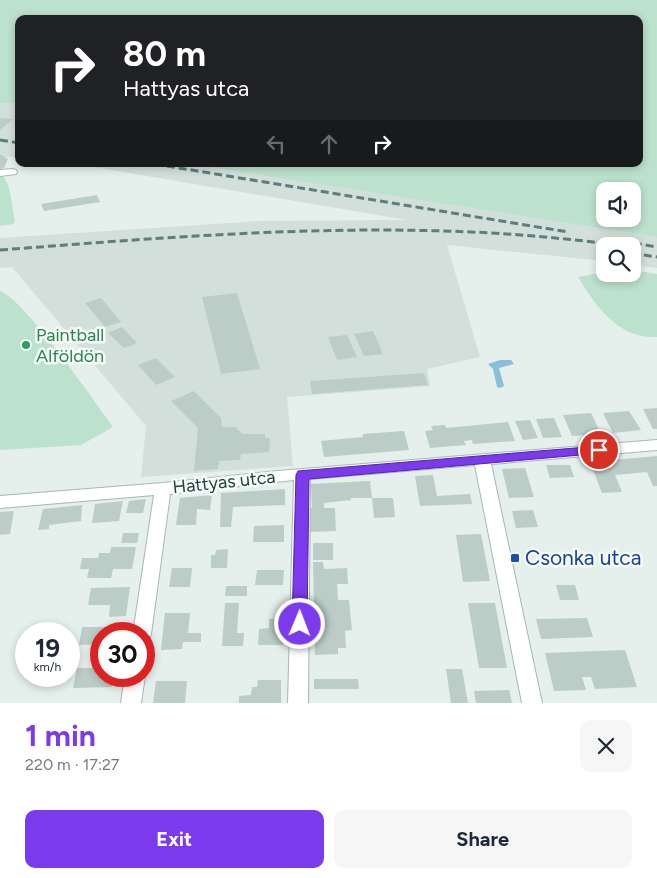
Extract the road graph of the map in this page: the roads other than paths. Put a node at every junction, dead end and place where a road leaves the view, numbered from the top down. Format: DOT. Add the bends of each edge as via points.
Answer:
graph roads {
  1 [pos="12,172"];
  2 [pos="0,173"];
  3 [pos="657,445"];
  4 [pos="482,460"];
  5 [pos="302,475"];
  6 [pos="164,489"];
  7 [pos="0,502"];
  8 [pos="144,622"];
  9 [pos="134,687"];
  10 [pos="132,703"];
  11 [pos="298,703"];
  12 [pos="532,703"];
  1 -- 2 [label="street"];
  3 -- 4 [label="street, Hattyas utca"];
  4 -- 5 [label="street, Hattyas utca"];
  4 -- 12 [label="street"];
  5 -- 6 [label="street, Hattyas utca"];
  5 -- 11 [label="street"];
  6 -- 7 [label="street, Hattyas utca"];
  6 -- 8 [label="street"];
  9 -- 10 [label="street"];
}
